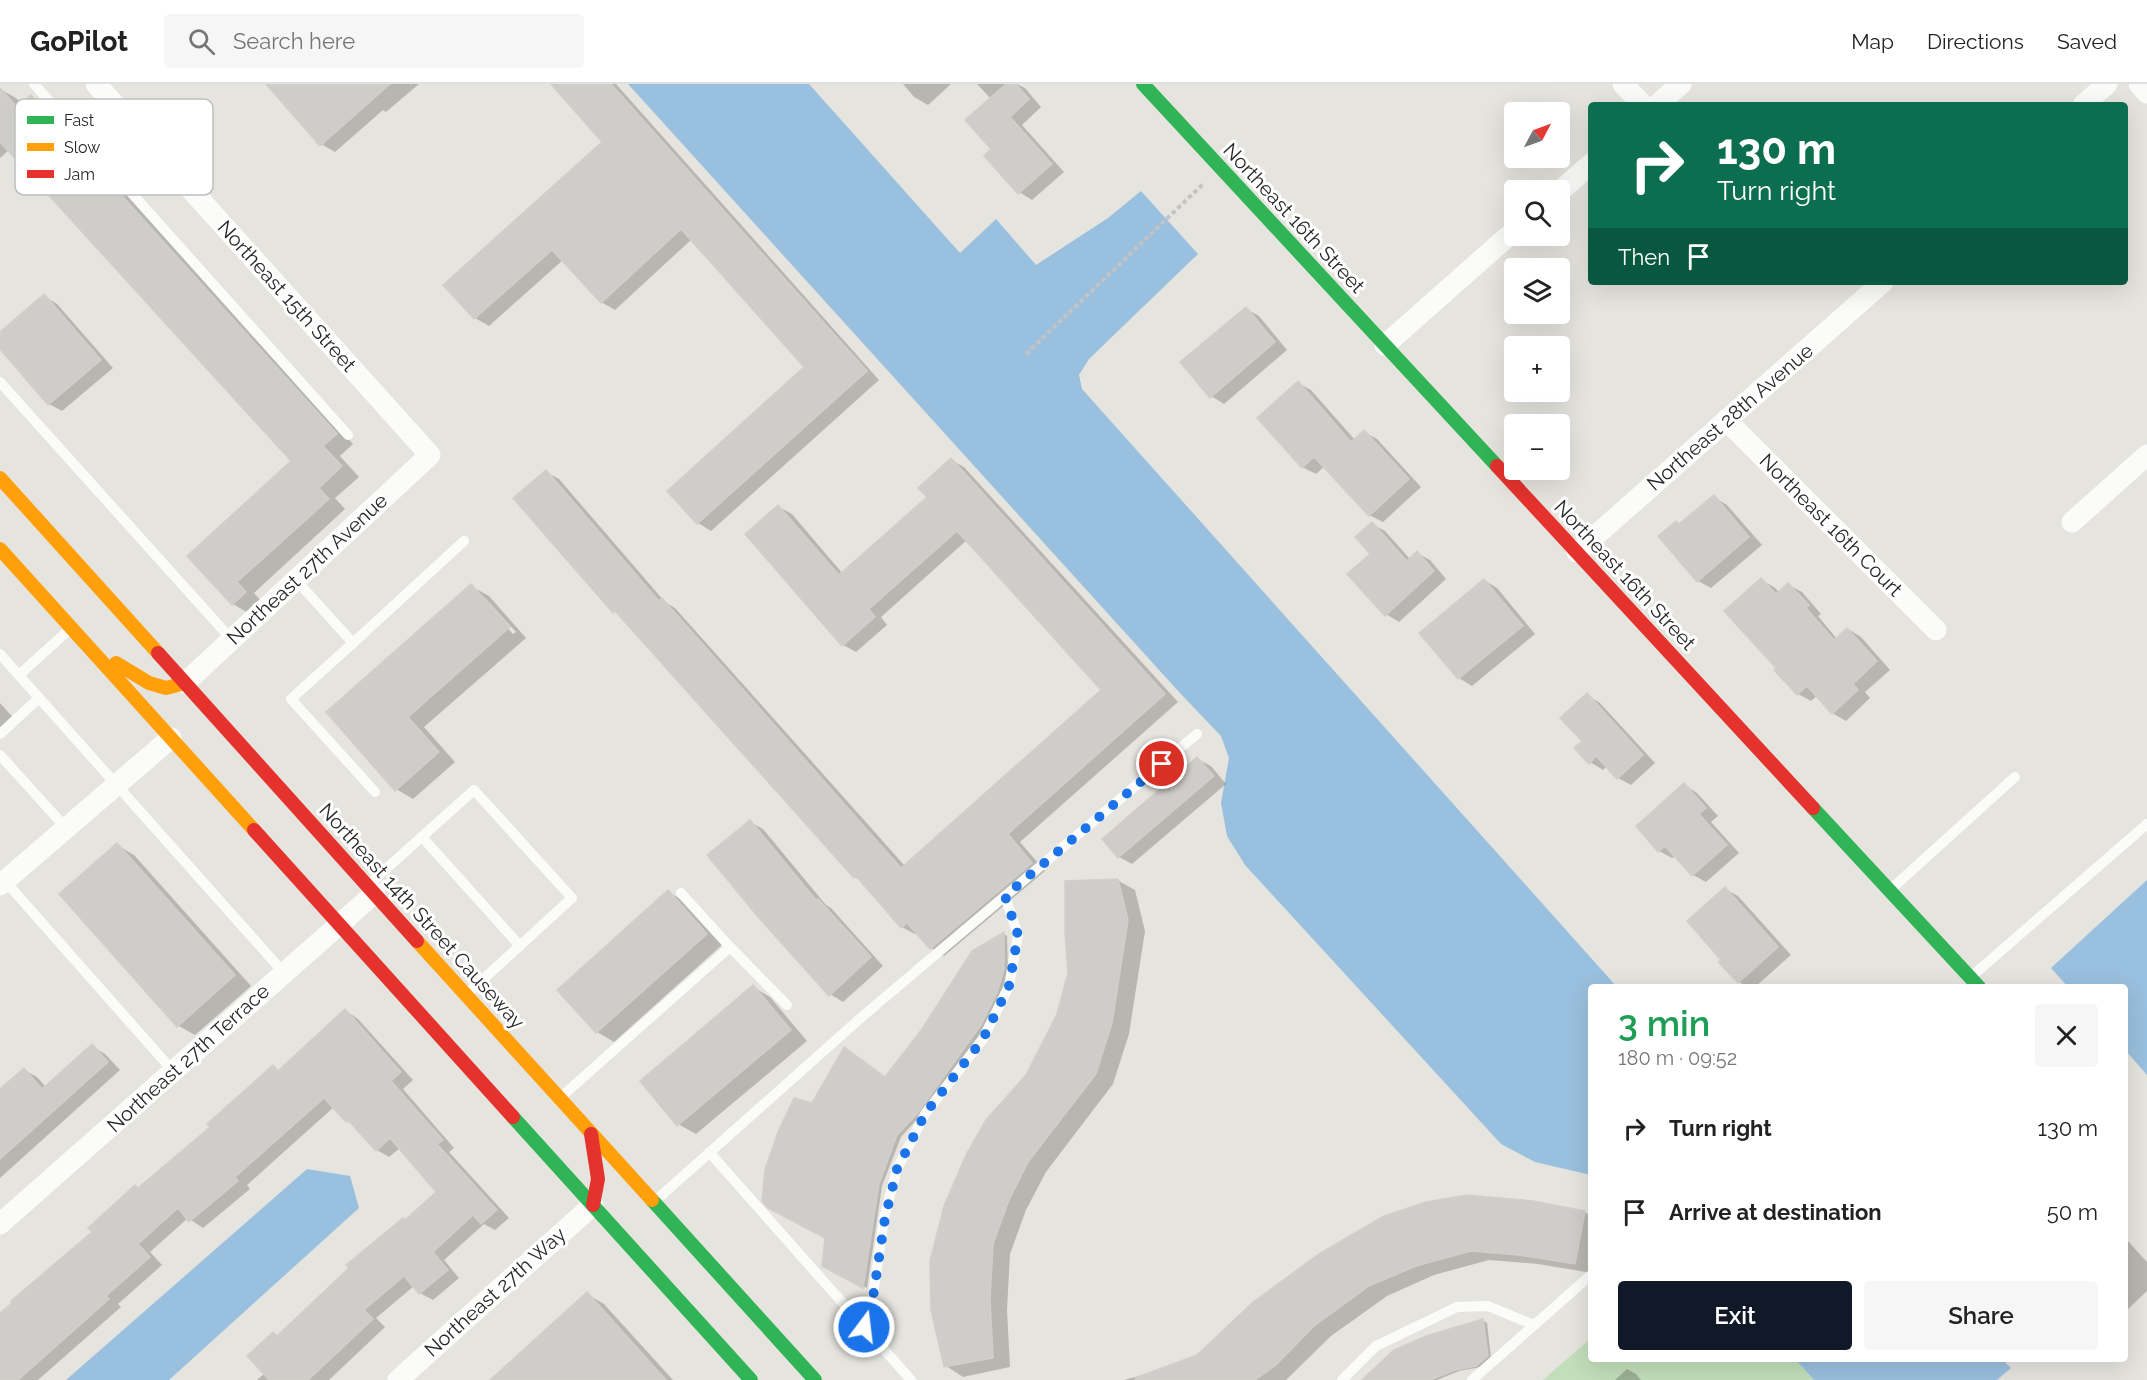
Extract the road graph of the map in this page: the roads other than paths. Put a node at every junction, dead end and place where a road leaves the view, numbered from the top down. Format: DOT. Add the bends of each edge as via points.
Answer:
graph roads {
  1 [pos="34,84"];
  2 [pos="96,84"];
  3 [pos="1143,84"];
  4 [pos="1623,84"];
  5 [pos="1680,84"];
  6 [pos="2107,84"];
  7 [pos="2139,84"];
  8 [pos="2147,93"];
  9 [pos="47,99"];
  10 [pos="110,99"];
  11 [pos="1640,102"];
  12 [pos="1660,102"];
  13 [pos="2086,102"];
  14 [pos="1588,166"];
  15 [pos="1570,182"];
  16 [pos="133,195"];
  17 [pos="196,195"];
  18 [pos="1504,240"];
  19 [pos="1880,285"];
  20 [pos="1385,345"];
  21 [pos="0,382"];
  22 [pos="1726,420"];
  23 [pos="348,435"];
  24 [pos="430,455"];
  25 [pos="2147,455"];
  26 [pos="0,478"];
  27 [pos="2072,522"];
  28 [pos="464,542"];
  29 [pos="0,549"];
  30 [pos="1577,552"];
  31 [pos="296,580"];
  32 [pos="72,627"];
  33 [pos="1936,630"];
  34 [pos="232,640"];
  35 [pos="353,643"];
  36 [pos="88,646"];
  37 [pos="0,654"];
  38 [pos="19,675"];
  39 [pos="185,683"];
  40 [pos="39,698"];
  41 [pos="0,734"];
  42 [pos="1197,734"];
  43 [pos="171,738"];
  44 [pos="0,755"];
  45 [pos="2015,777"];
  46 [pos="116,785"];
  47 [pos="375,792"];
  48 [pos="2147,824"];
  49 [pos="66,828"];
  50 [pos="422,837"];
  51 [pos="2,883"];
  52 [pos="372,889"];
  53 [pos="1889,890"];
  54 [pos="681,893"];
  55 [pos="1005,896"];
  56 [pos="340,924"];
  57 [pos="519,946"];
  58 [pos="730,947"];
  59 [pos="284,973"];
  60 [pos="1975,982"];
  61 [pos="466,994"];
  62 [pos="787,1005"];
  63 [pos="173,1071"];
  64 [pos="559,1099"];
  65 [pos="590,1132"];
  66 [pos="709,1152"];
  67 [pos="654,1203"];
  68 [pos="593,1205"];
  69 [pos="0,1224"];
  70 [pos="1588,1278"];
  71 [pos="1534,1325"];
  72 [pos="864,1327"];
  73 [pos="398,1380"];
  74 [pos="751,1380"];
  75 [pos="815,1380"];
  76 [pos="911,1380"];
  77 [pos="1342,1380"];
  78 [pos="1472,1380"];
  1 -- 9 [label="lane"];
  2 -- 10 [label="street, Northeast 15th Street"];
  3 -- 20 [label="main road, Northeast 16th Street"];
  4 -- 11 [label="street"];
  5 -- 12 [label="street"];
  6 -- 13 [label="street"];
  7 -- 8 [label="street"];
  14 -- 15 [label="street"];
  16 -- 23 [label="lane"];
  17 -- 24 [label="street, Northeast 15th Street"];
  18 -- 20 [label="street"];
  19 -- 22 [label="street, Northeast 28th Avenue"];
  20 -- 30 [label="main road, Northeast 16th Street"];
  21 -- 34 [label="lane"];
  22 -- 30 [label="street, Northeast 28th Avenue"];
  22 -- 33 [label="street, Northeast 16th Court"];
  24 -- 31 [label="street, Northeast 27th Avenue"];
  25 -- 27 [label="street"];
  26 -- 39 [label="main road, Northeast 14th Street Causeway"];
  28 -- 35 [label="lane"];
  29 -- 32 [label="main road"];
  30 -- 53 [label="main road, Northeast 16th Street"];
  31 -- 34 [label="street, Northeast 27th Avenue"];
  31 -- 35 [label="lane"];
  32 -- 36 [label="main road"];
  32 -- 38 [label="lane"];
  34 -- 39 [label="street, Northeast 27th Avenue"];
  35 -- 47 [label="lane" via="291,699"];
  36 -- 39 [label="main road" via="149,683 166,688"];
  36 -- 43 [label="main road"];
  37 -- 38 [label="lane"];
  38 -- 40 [label="lane"];
  39 -- 52 [label="main road, Northeast 14th Street Causeway"];
  40 -- 41 [label="lane"];
  40 -- 46 [label="lane"];
  42 -- 55 [label="lane"];
  43 -- 46 [label="street"];
  43 -- 56 [label="main road"];
  44 -- 49 [label="lane"];
  45 -- 53 [label="lane"];
  46 -- 49 [label="street"];
  46 -- 59 [label="lane"];
  48 -- 60 [label="lane"];
  49 -- 51 [label="street"];
  50 -- 52 [label="lane"];
  50 -- 57 [label="lane"];
  50 -- 57 [label="lane" via="474,790 565,889 572,898"];
  51 -- 63 [label="lane"];
  52 -- 56 [label="street, Northeast 27th Terrace"];
  52 -- 61 [label="main road, Northeast 14th Street Causeway"];
  53 -- 60 [label="main road, Northeast 16th Street"];
  54 -- 58 [label="lane"];
  55 -- 66 [label="lane"];
  55 -- 72 [label="lane" via="1018,935 1009,986 983,1039 925,1114 897,1169 885,1218 870,1317"];
  56 -- 59 [label="street, Northeast 27th Terrace"];
  56 -- 68 [label="main road"];
  57 -- 61 [label="lane"];
  58 -- 62 [label="lane"];
  58 -- 64 [label="lane"];
  59 -- 63 [label="street, Northeast 27th Terrace"];
  61 -- 64 [label="main road, Northeast 14th Street Causeway"];
  63 -- 69 [label="street, Northeast 27th Terrace"];
  64 -- 65 [label="main road, Northeast 14th Street Causeway"];
  65 -- 67 [label="main road, Northeast 14th Street Causeway"];
  65 -- 68 [label="main road" via="598,1170 598,1192"];
  66 -- 67 [label="lane"];
  66 -- 72 [label="lane"];
  67 -- 75 [label="main road, Northeast 14th Street Causeway"];
  68 -- 73 [label="street, Northeast 27th Way"];
  68 -- 74 [label="main road"];
  70 -- 71 [label="lane"];
  71 -- 77 [label="lane" via="1488,1306 1457,1307 1376,1346"];
  71 -- 78 [label="lane"];
  72 -- 76 [label="lane"];
}
